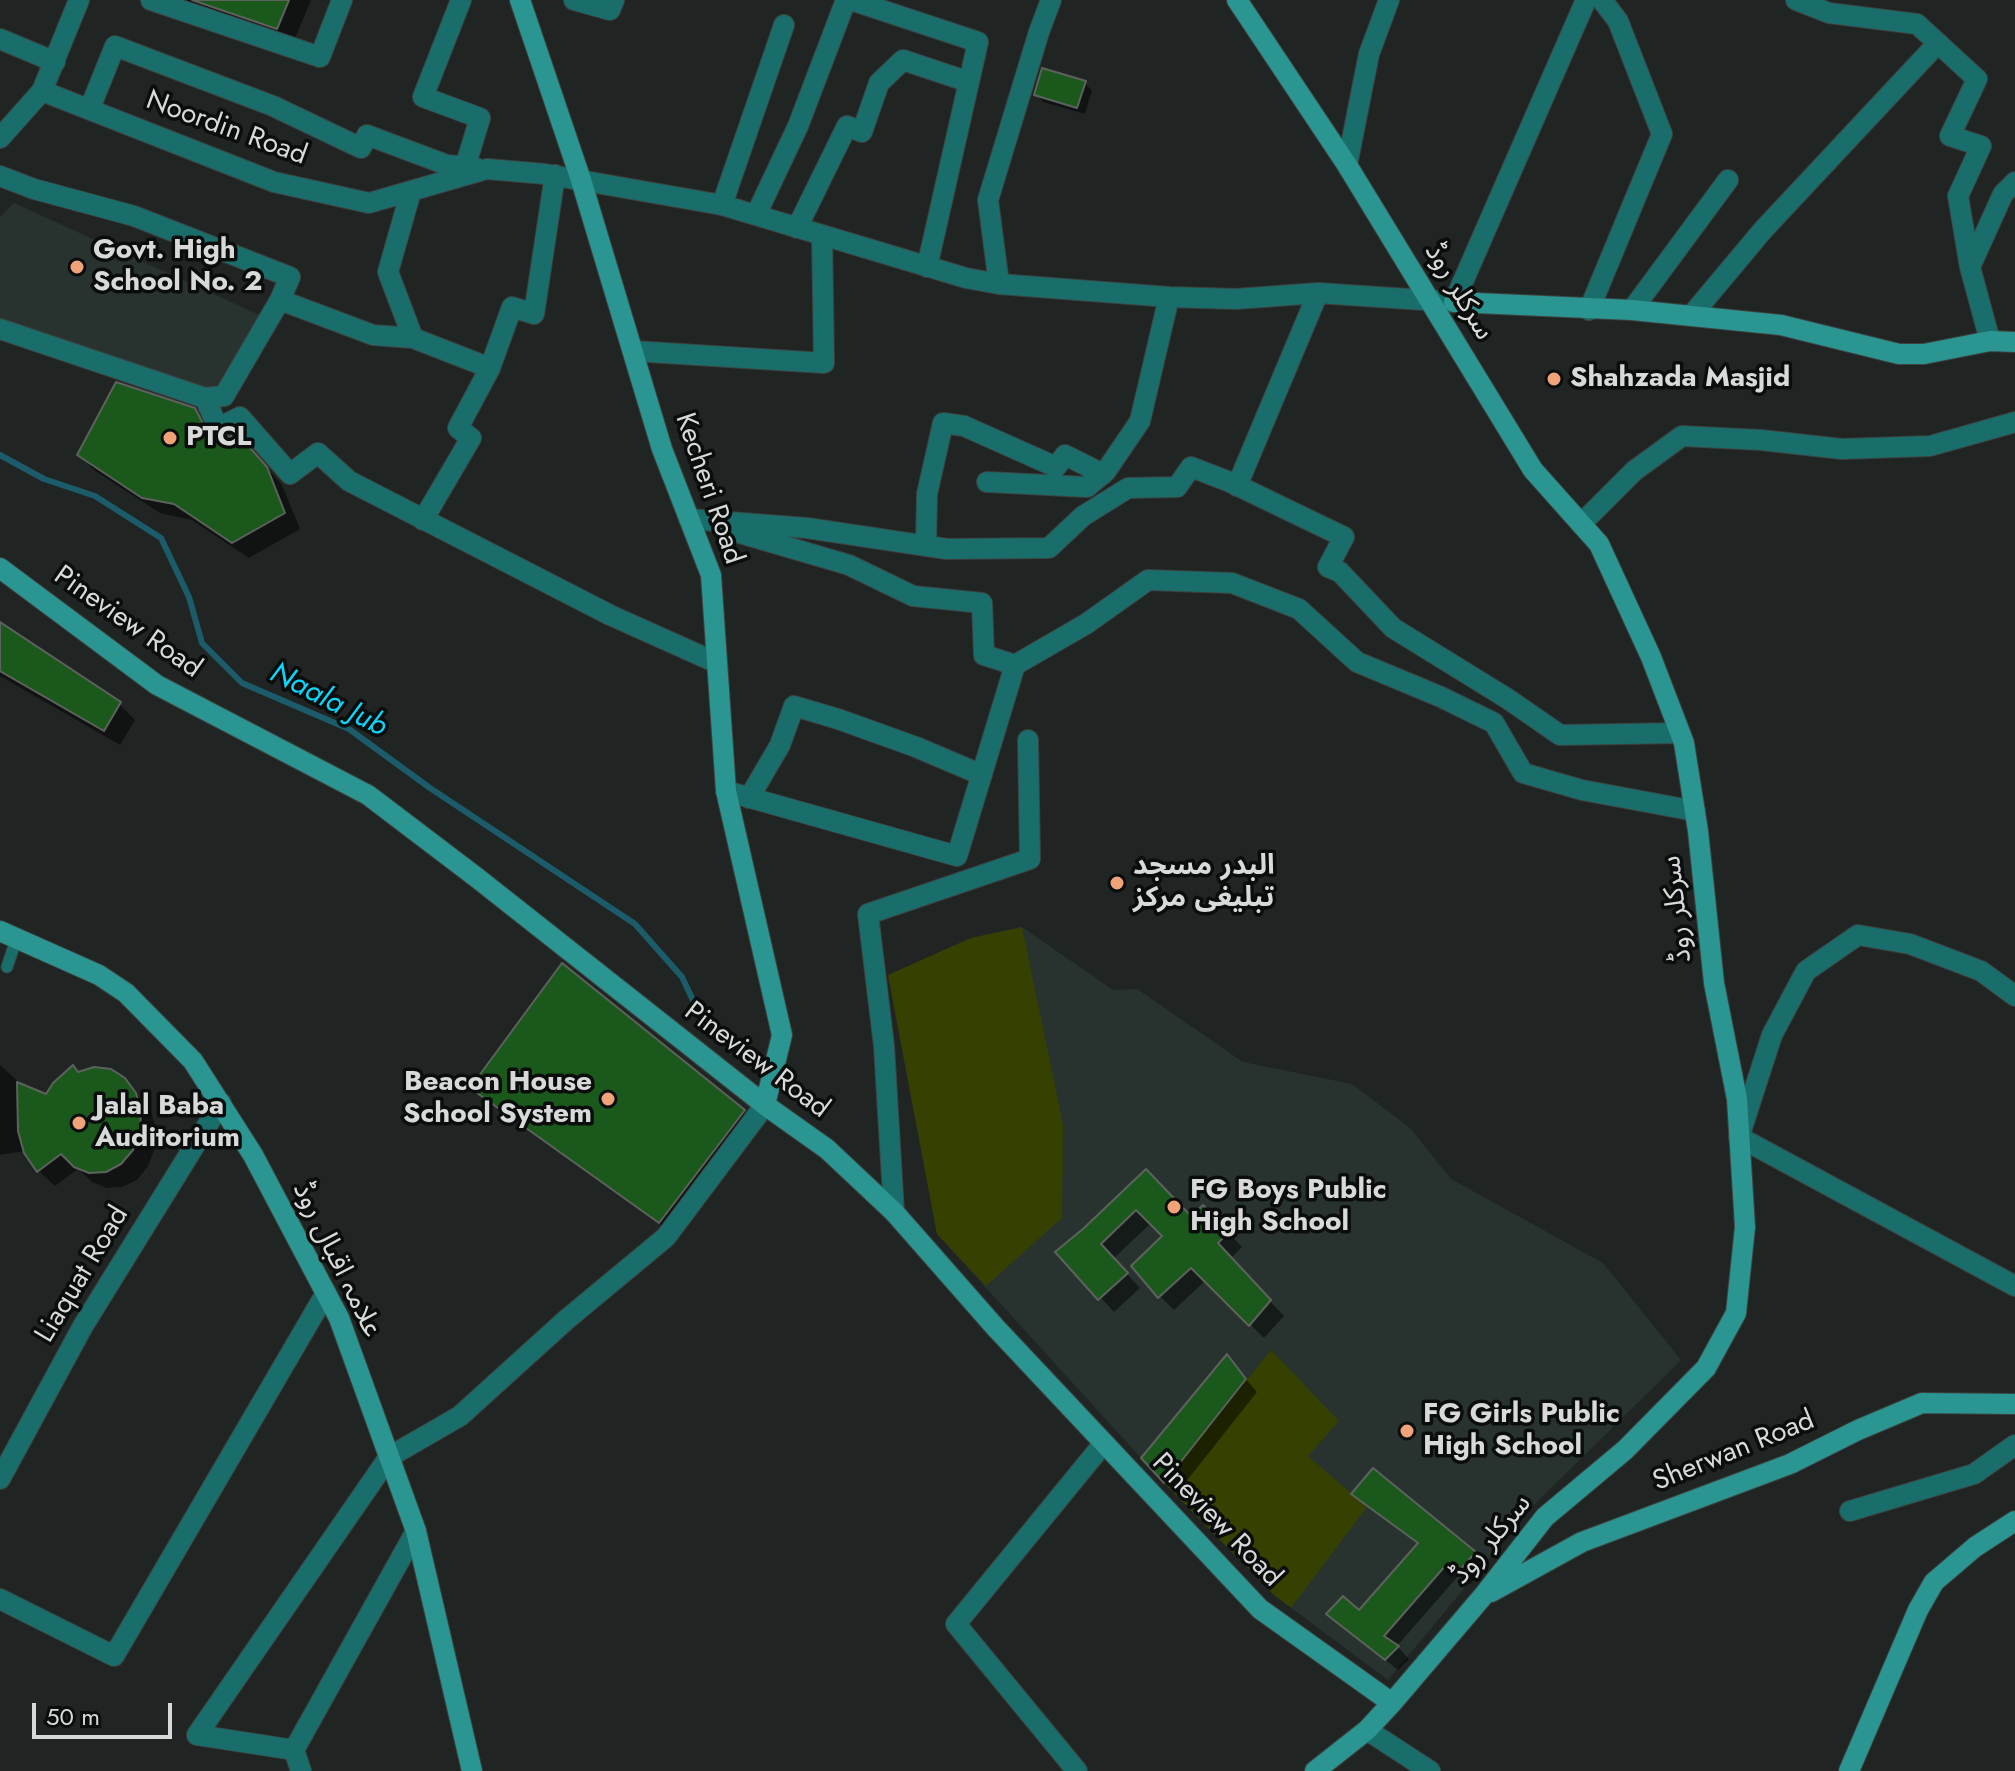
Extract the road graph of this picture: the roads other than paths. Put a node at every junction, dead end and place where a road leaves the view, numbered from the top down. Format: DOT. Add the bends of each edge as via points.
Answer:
graph roads {
  1 [pos="79,0"];
  2 [pos="151,0"];
  3 [pos="342,0"];
  4 [pos="461,0"];
  5 [pos="520,0"];
  6 [pos="574,0"];
  7 [pos="614,0"];
  8 [pos="1051,0"];
  9 [pos="1237,0"];
  10 [pos="1389,0"];
  11 [pos="1586,0"];
  12 [pos="1602,0"];
  13 [pos="1796,0"];
  14 [pos="854,1"];
  15 [pos="784,25"];
  16 [pos="0,39"];
  17 [pos="1938,43"];
  18 [pos="55,62"];
  19 [pos="969,82"];
  20 [pos="42,91"];
  21 [pos="90,108"];
  22 [pos="0,138"];
  23 [pos="1347,165"];
  24 [pos="465,167"];
  25 [pos="487,169"];
  26 [pos="555,175"];
  27 [pos="0,176"];
  28 [pos="581,180"];
  29 [pos="1728,180"];
  30 [pos="2015,182"];
  31 [pos="411,191"];
  32 [pos="722,205"];
  33 [pos="756,215"];
  34 [pos="797,228"];
  35 [pos="822,235"];
  36 [pos="927,267"];
  37 [pos="1970,267"];
  38 [pos="999,284"];
  39 [pos="1318,293"];
  40 [pos="1169,297"];
  41 [pos="280,300"];
  42 [pos="1430,300"];
  43 [pos="1454,302"];
  44 [pos="1589,310"];
  45 [pos="1632,310"];
  46 [pos="1691,316"];
  47 [pos="0,329"];
  48 [pos="413,338"];
  49 [pos="1990,341"];
  50 [pos="2015,342"];
  51 [pos="633,351"];
  52 [pos="490,368"];
  53 [pos="205,398"];
  54 [pos="2015,422"];
  55 [pos="1103,474"];
  56 [pos="987,482"];
  57 [pos="1237,486"];
  58 [pos="689,519"];
  59 [pos="423,520"];
  60 [pos="1581,524"];
  61 [pos="926,546"];
  62 [pos="0,568"];
  63 [pos="717,663"];
  64 [pos="1015,665"];
  65 [pos="1680,733"];
  66 [pos="1028,740"];
  67 [pos="982,775"];
  68 [pos="726,791"];
  69 [pos="749,798"];
  70 [pos="1695,811"];
  71 [pos="8,934"];
  72 [pos="7,967"];
  73 [pos="2015,996"];
  74 [pos="221,1103"];
  75 [pos="765,1105"];
  76 [pos="1739,1137"];
  77 [pos="894,1212"];
  78 [pos="2015,1286"];
  79 [pos="326,1293"];
  80 [pos="2015,1404"];
  81 [pos="1104,1443"];
  82 [pos="2015,1445"];
  83 [pos="389,1457"];
  84 [pos="0,1479"];
  85 [pos="1850,1511"];
  86 [pos="2015,1521"];
  87 [pos="416,1531"];
  88 [pos="1484,1595"];
  89 [pos="0,1599"];
  90 [pos="1392,1703"];
  91 [pos="1367,1730"];
  92 [pos="294,1750"];
  93 [pos="301,1771"];
  94 [pos="472,1771"];
  95 [pos="1077,1771"];
  96 [pos="1315,1771"];
  97 [pos="1430,1771"];
  98 [pos="1849,1771"];
  1 -- 18 [label="street"];
  2 -- 3 [label="street" via="320,57"];
  4 -- 24 [label="street" via="423,97 480,118"];
  5 -- 28 [label="street, Kecheri Road"];
  6 -- 7 [label="street" via="610,10"];
  8 -- 38 [label="street" via="988,200"];
  9 -- 23 [label="street, سرکلر روڈ"];
  10 -- 23 [label="street" via="1369,54"];
  11 -- 43 [label="street"];
  12 -- 44 [label="street" via="1618,21 1662,134"];
  13 -- 17 [label="street" via="1829,13 1917,24"];
  14 -- 19 [label="street" via="978,42"];
  14 -- 33 [label="street"];
  15 -- 32 [label="street"];
  16 -- 18 [label="street"];
  17 -- 37 [label="street" via="1977,79 1950,136 1981,146 1958,196"];
  17 -- 46 [label="street" via="1780,211"];
  18 -- 20 [label="street"];
  19 -- 34 [label="street" via="903,60 879,83 862,132 847,126"];
  19 -- 36 [label="street"];
  20 -- 21 [label="street, Noordin Road"];
  20 -- 22 [label="street"];
  21 -- 24 [label="street" via="115,46 273,106 361,148 367,135"];
  21 -- 31 [label="street, Noordin Road" via="274,182 369,203"];
  23 -- 42 [label="street, سرکلر روڈ"];
  24 -- 25 [label="street"];
  25 -- 26 [label="street, Noordin Road"];
  25 -- 31 [label="street, Noordin Road"];
  26 -- 28 [label="street, Noordin Road"];
  26 -- 52 [label="street" via="534,314 512,307"];
  27 -- 41 [label="street" via="134,216 290,277"];
  28 -- 32 [label="street, Noordin Road"];
  28 -- 51 [label="street, Kecheri Road"];
  29 -- 45 [label="street"];
  30 -- 37 [label="street" via="2003,194"];
  31 -- 48 [label="street" via="388,272"];
  32 -- 33 [label="street, Noordin Road"];
  33 -- 34 [label="street, Noordin Road"];
  34 -- 35 [label="street, Noordin Road"];
  35 -- 36 [label="street, Noordin Road"];
  35 -- 51 [label="street" via="824,363"];
  36 -- 38 [label="street, Noordin Road"];
  37 -- 49 [label="street"];
  38 -- 40 [label="street, Noordin Road"];
  39 -- 40 [label="street, Noordin Road"];
  39 -- 42 [label="street, Noordin Road"];
  39 -- 57 [label="street"];
  40 -- 55 [label="street" via="1140,421"];
  41 -- 48 [label="street" via="373,335"];
  41 -- 53 [label="street" via="224,396"];
  42 -- 43 [label="street, Noordin Road"];
  42 -- 60 [label="street, سرکلر روڈ" via="1533,470"];
  43 -- 44 [label="street"];
  44 -- 45 [label="street"];
  45 -- 46 [label="street"];
  46 -- 49 [label="street" via="1781,325 1899,354"];
  47 -- 53 [label="street"];
  48 -- 52 [label="street"];
  49 -- 50 [label="street"];
  51 -- 58 [label="street, Kecheri Road"];
  52 -- 59 [label="street" via="458,428 471,438"];
  53 -- 59 [label="street" via="218,428 240,417 290,474 318,453 349,481"];
  54 -- 60 [label="street" via="1930,446 1842,449 1682,436 1634,471"];
  55 -- 56 [label="street" via="1087,487"];
  55 -- 61 [label="street" via="1065,455 1056,467 964,426 943,423 927,494"];
  57 -- 61 [label="street" via="1191,467 1177,487 1128,488 1083,516 1049,548"];
  57 -- 65 [label="street" via="1344,537 1328,567 1340,572 1393,628 1560,735"];
  58 -- 61 [label="street" via="807,528"];
  58 -- 63 [label="street, Kecheri Road" via="711,575"];
  58 -- 64 [label="street" via="849,565 913,596 982,603 984,655"];
  59 -- 63 [label="street"];
  60 -- 65 [label="street, سرکلر روڈ" via="1599,544"];
  62 -- 75 [label="street, Pineview Road" via="157,685 368,795"];
  63 -- 68 [label="street, Kecheri Road"];
  64 -- 67 [label="street"];
  64 -- 70 [label="street" via="1148,580 1232,583 1299,609 1357,662 1494,723 1523,773"];
  65 -- 70 [label="street, سرکلر روڈ"];
  66 -- 77 [label="street" via="1030,859 868,914 884,1046"];
  67 -- 69 [label="street" via="957,856"];
  67 -- 69 [label="street" via="794,706 780,745"];
  68 -- 69 [label="street"];
  68 -- 75 [label="street, Kecheri Road" via="782,1035"];
  70 -- 76 [label="street, سرکلر روڈ" via="1714,983 1737,1099"];
  71 -- 72 [label="lane"];
  71 -- 74 [label="street, علامہ اقبال روڈ" via="99,975 126,993 193,1061"];
  73 -- 76 [label="street" via="1981,971 1910,944 1858,935 1806,971 1772,1035"];
  74 -- 79 [label="street, علامہ اقبال روڈ"];
  74 -- 84 [label="street, Liaquat Road" via="83,1326"];
  75 -- 77 [label="street, Pineview Road" via="827,1149"];
  75 -- 83 [label="street" via="666,1237 460,1416"];
  76 -- 78 [label="street"];
  76 -- 88 [label="street, سرکلر روڈ" via="1745,1227 1736,1313 1706,1368 1625,1450 1545,1517"];
  77 -- 81 [label="street, Pineview Road"];
  79 -- 83 [label="street, علامہ اقبال روڈ"];
  79 -- 89 [label="street" via="114,1656"];
  80 -- 88 [label="street, Sherwan Road" via="1922,1403 1790,1464 1582,1542"];
  81 -- 90 [label="street, Pineview Road" via="1260,1609"];
  81 -- 95 [label="street" via="956,1624"];
  82 -- 85 [label="street" via="1974,1474"];
  83 -- 87 [label="street, علامہ اقبال روڈ"];
  83 -- 92 [label="street" via="197,1735"];
  86 -- 98 [label="street" via="1934,1582"];
  87 -- 92 [label="street"];
  87 -- 94 [label="street, علامہ اقبال روڈ"];
  88 -- 90 [label="street, سرکلر روڈ"];
  90 -- 91 [label="street, سرکلر روڈ"];
  91 -- 96 [label="street, سرکلر روڈ"];
  91 -- 97 [label="street"];
  92 -- 93 [label="street"];
}
